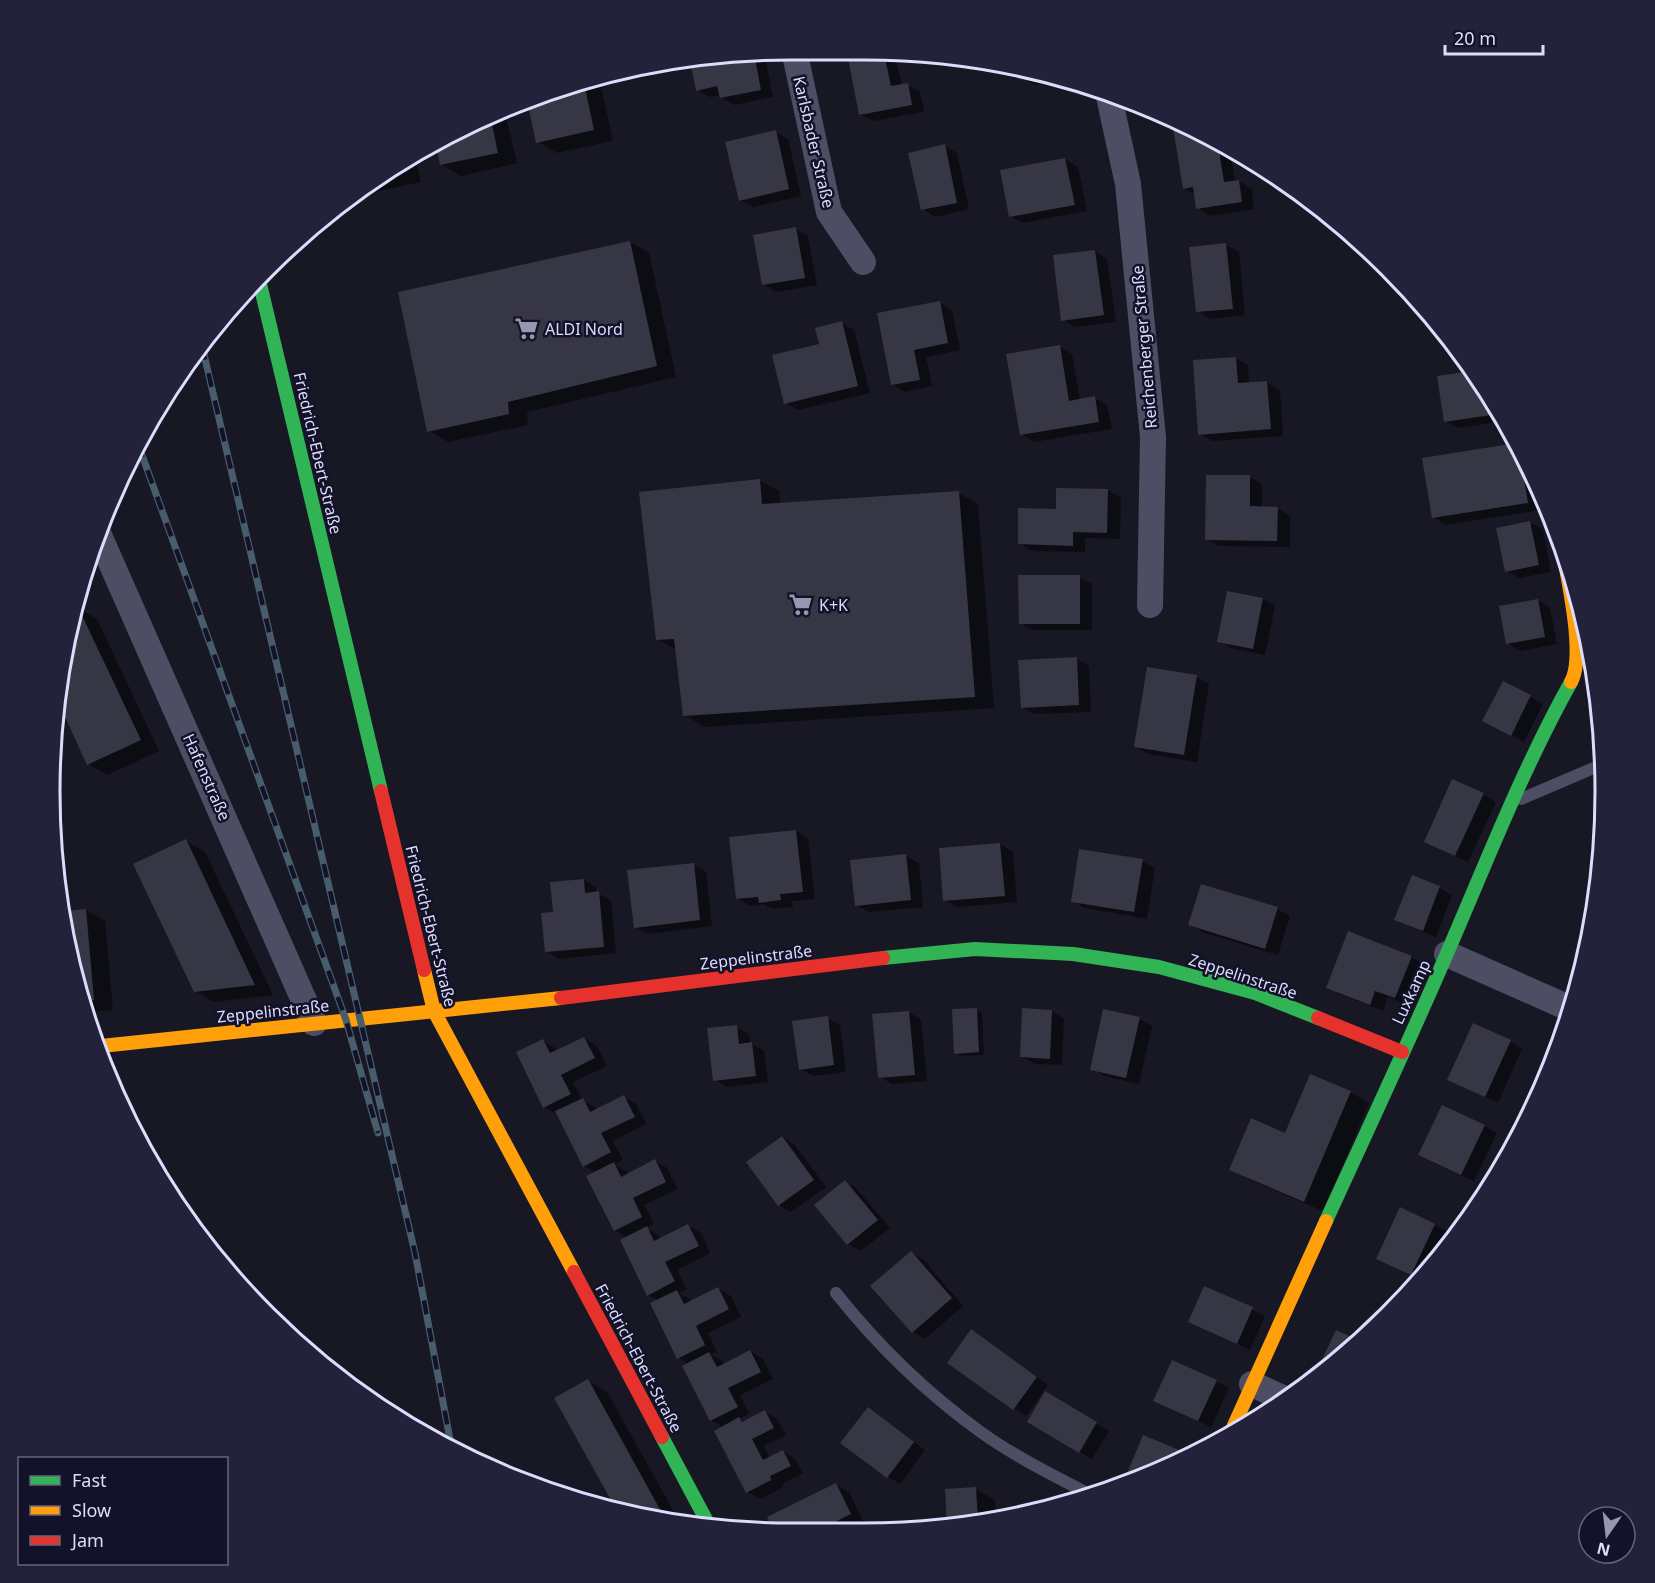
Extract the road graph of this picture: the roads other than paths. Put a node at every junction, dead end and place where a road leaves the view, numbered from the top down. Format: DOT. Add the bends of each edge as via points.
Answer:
graph roads {
  1 [pos="796,60"];
  2 [pos="1110,103"];
  3 [pos="862,262"];
  4 [pos="261,288"];
  5 [pos="103,545"];
  6 [pos="1149,605"];
  7 [pos="1576,629"];
  8 [pos="1583,672"];
  9 [pos="1594,768"];
  10 [pos="1512,803"];
  11 [pos="1447,954"];
  12 [pos="1563,1005"];
  13 [pos="434,1011"];
  14 [pos="314,1023"];
  15 [pos="106,1046"];
  16 [pos="1402,1052"];
  17 [pos="836,1293"];
  18 [pos="1252,1384"];
  19 [pos="1277,1395"];
  20 [pos="1236,1421"];
  21 [pos="1080,1490"];
  22 [pos="705,1518"];
  1 -- 3 [label="street, Karlsbader Straße" via="829,212"];
  2 -- 6 [label="street, Reichenberger Straße" via="1128,184 1153,437"];
  4 -- 13 [label="street, Friedrich-Ebert-Straße"];
  5 -- 14 [label="street, Hafenstraße"];
  7 -- 8 [label="street, Luxkamp"];
  8 -- 10 [label="street, Luxkamp" via="1555,711"];
  9 -- 10 [label="lane"];
  10 -- 11 [label="street, Luxkamp"];
  11 -- 12 [label="street"];
  11 -- 16 [label="street, Luxkamp"];
  13 -- 14 [label="street, Zeppelinstraße"];
  13 -- 16 [label="street, Zeppelinstraße" via="890,957 975,949 1032,951 1159,967 1255,993"];
  13 -- 22 [label="street, Friedrich-Ebert-Straße"];
  14 -- 15 [label="street, Zeppelinstraße"];
  16 -- 18 [label="street, Luxkamp"];
  17 -- 21 [label="lane" via="915,1379 974,1426"];
  18 -- 19 [label="street"];
  18 -- 20 [label="street, Luxkamp"];
}
